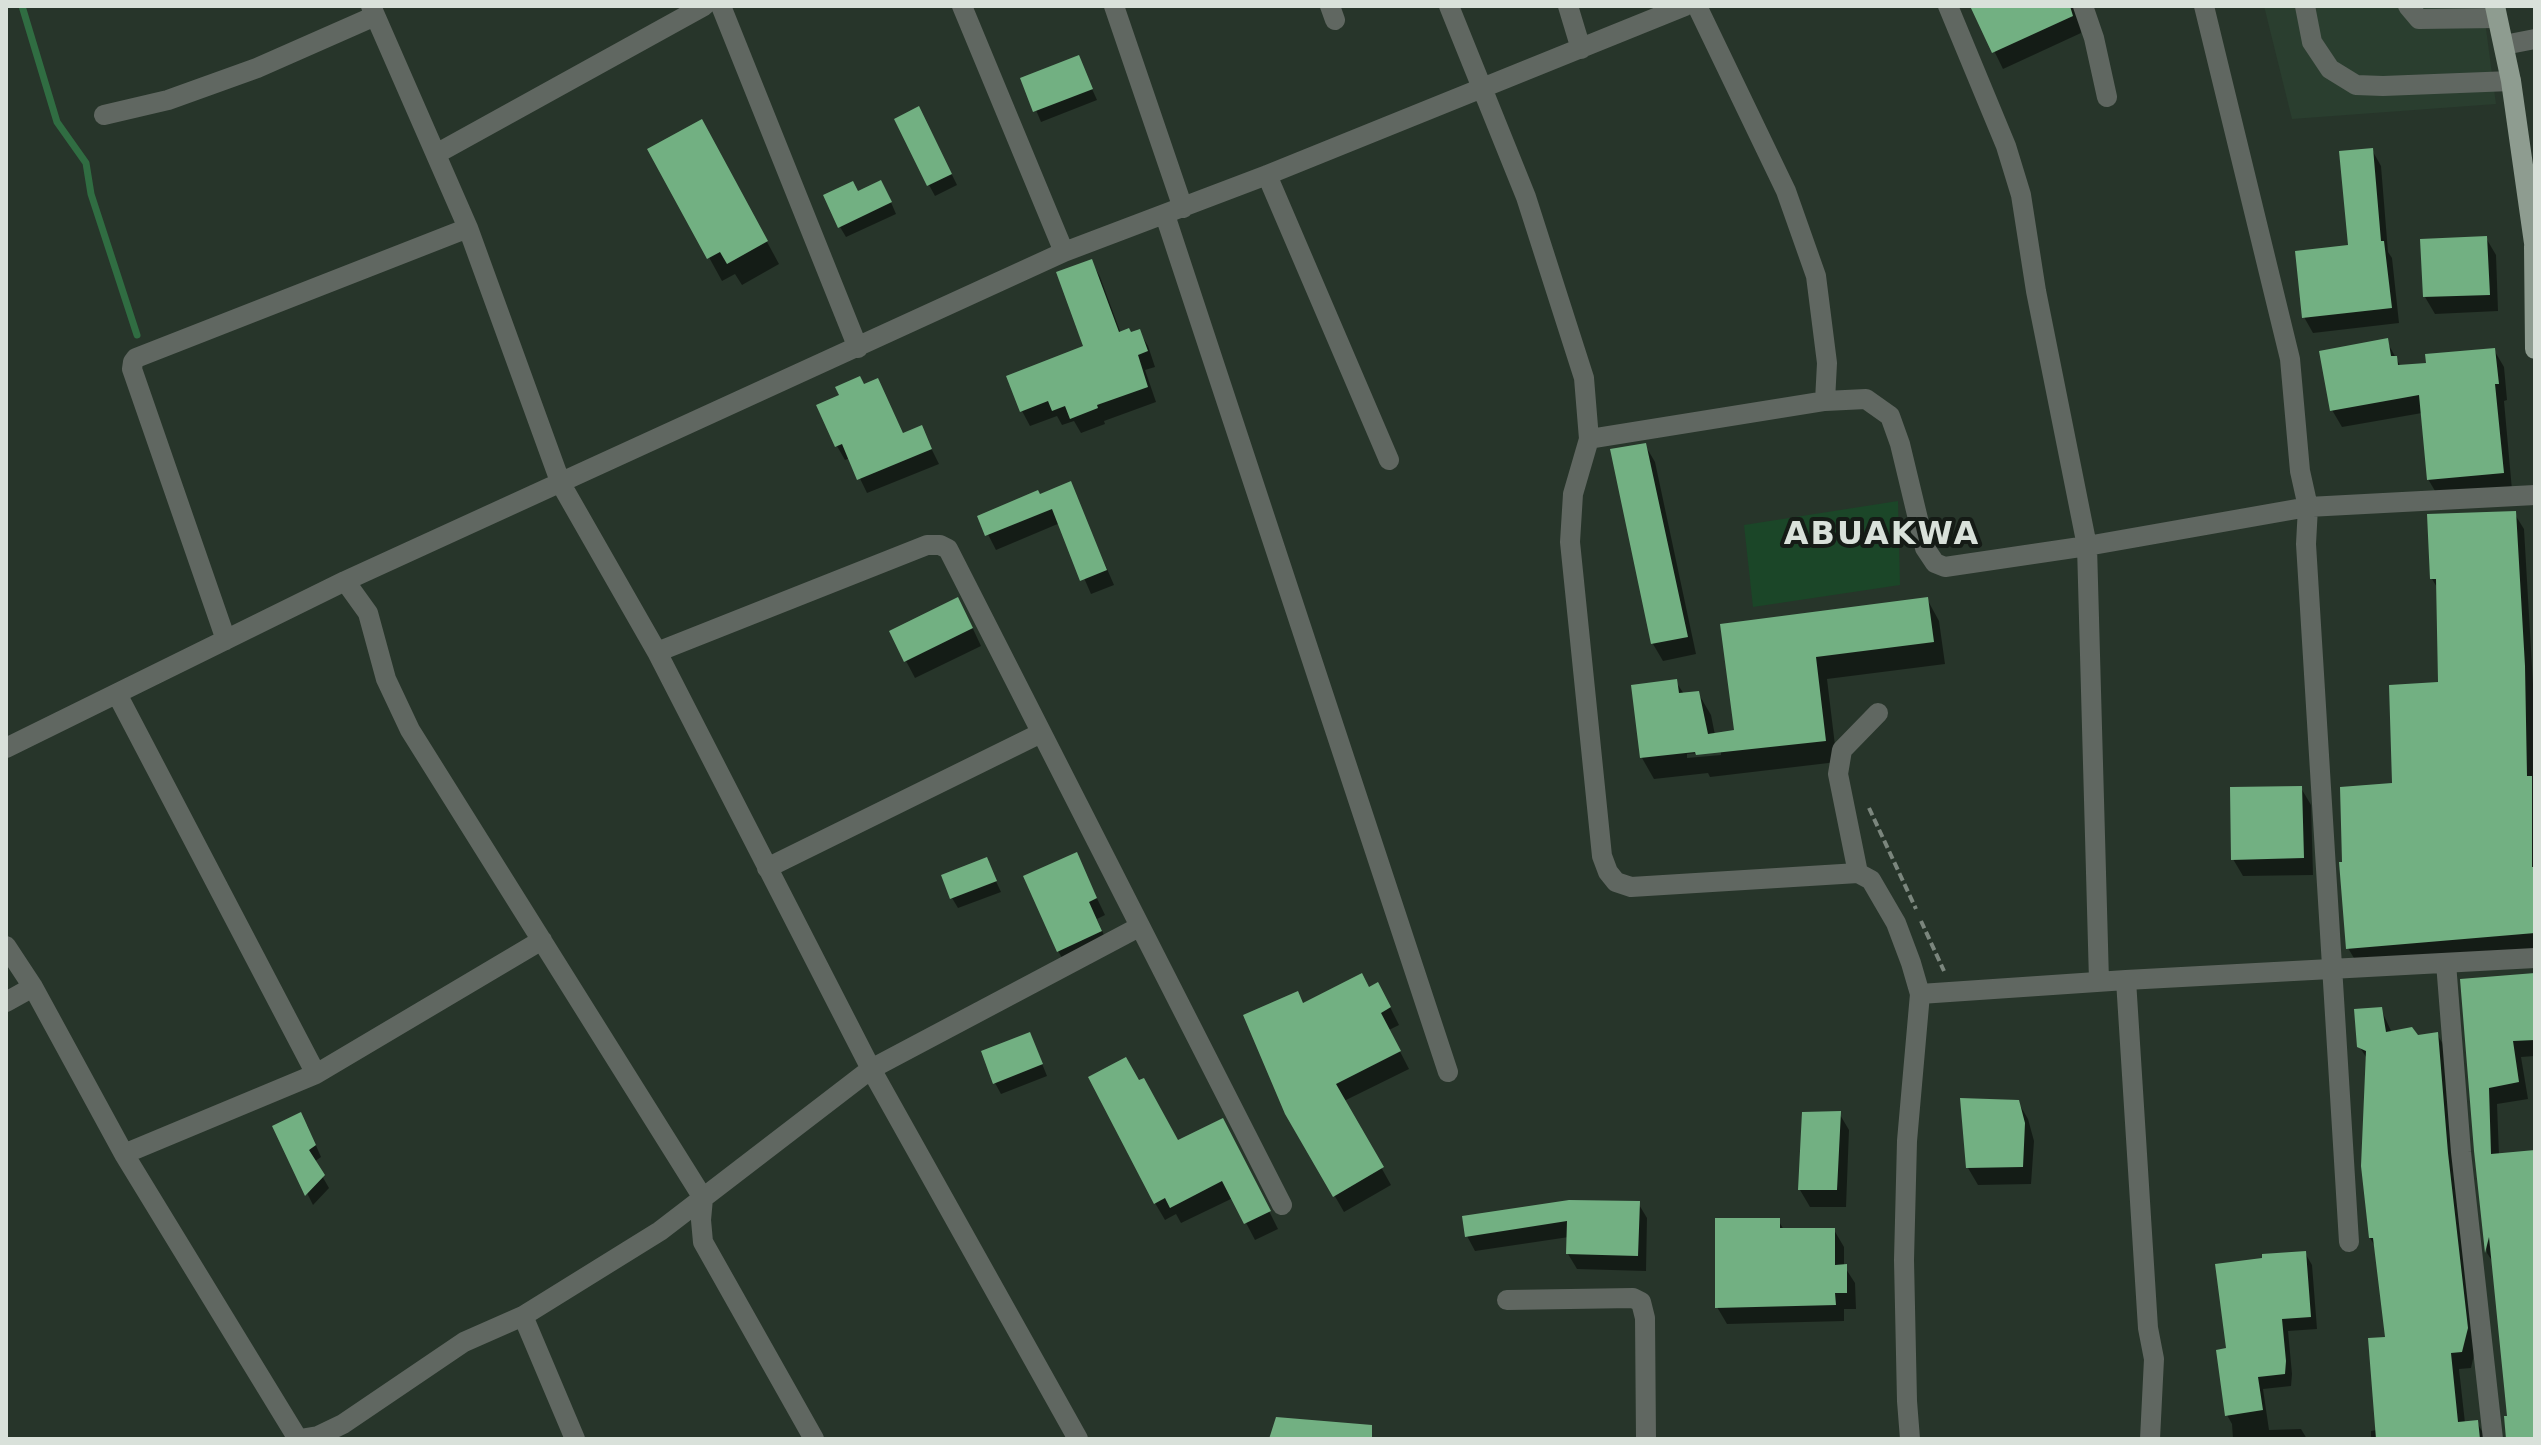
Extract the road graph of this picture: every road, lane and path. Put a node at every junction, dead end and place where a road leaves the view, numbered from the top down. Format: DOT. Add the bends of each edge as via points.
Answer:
graph roads {
  1 [pos="704,6"];
  2 [pos="721,6"];
  3 [pos="962,6"];
  4 [pos="1114,6"];
  5 [pos="1449,6"];
  6 [pos="1568,6"];
  7 [pos="1685,6"];
  8 [pos="1697,6"];
  9 [pos="1948,6"];
  10 [pos="2083,6"];
  11 [pos="2204,6"];
  12 [pos="2305,6"];
  13 [pos="2408,6"];
  14 [pos="373,11"];
  15 [pos="2496,12"];
  16 [pos="2535,39"];
  17 [pos="2504,45"];
  18 [pos="1581,49"];
  19 [pos="2511,81"];
  20 [pos="1482,87"];
  21 [pos="2107,97"];
  22 [pos="104,115"];
  23 [pos="436,154"];
  24 [pos="1267,175"];
  25 [pos="1174,211"];
  26 [pos="468,228"];
  27 [pos="2534,248"];
  28 [pos="1064,252"];
  29 [pos="858,348"];
  30 [pos="2535,349"];
  31 [pos="1825,401"];
  32 [pos="1589,439"];
  33 [pos="1389,460"];
  34 [pos="561,484"];
  35 [pos="2535,495"];
  36 [pos="2308,507"];
  37 [pos="2087,546"];
  38 [pos="345,581"];
  39 [pos="226,640"];
  40 [pos="657,652"];
  41 [pos="117,694"];
  42 [pos="1878,713"];
  43 [pos="1041,733"];
  44 [pos="6,748"];
  45 [pos="1868,807"];
  46 [pos="767,868"];
  47 [pos="1858,873"];
  48 [pos="1139,927"];
  49 [pos="542,940"];
  50 [pos="6,946"];
  51 [pos="2535,958"];
  52 [pos="2446,963"];
  53 [pos="2333,970"];
  54 [pos="2126,980"];
  55 [pos="2099,981"];
  56 [pos="33,987"];
  57 [pos="1953,992"];
  58 [pos="1920,994"];
  59 [pos="6,1002"];
  60 [pos="871,1069"];
  61 [pos="1448,1072"];
  62 [pos="316,1074"];
  63 [pos="124,1154"];
  64 [pos="703,1198"];
  65 [pos="1282,1205"];
  66 [pos="2349,1242"];
  67 [pos="1507,1300"];
  68 [pos="523,1316"];
  69 [pos="299,1439"];
  70 [pos="575,1439"];
  71 [pos="814,1439"];
  72 [pos="1078,1439"];
  73 [pos="1646,1439"];
  74 [pos="1910,1439"];
  75 [pos="2150,1439"];
  76 [pos="2493,1439"];
  1 -- 23 [label="street"];
  2 -- 29 [label="street"];
  3 -- 28 [label="street"];
  4 -- 25 [label="street"];
  5 -- 20 [label="street"];
  6 -- 18 [label="street"];
  7 -- 18 [label="street"];
  8 -- 31 [label="street" via="1786,191 1816,276 1827,363"];
  9 -- 37 [label="street" via="2021,195"];
  10 -- 21 [label="street"];
  11 -- 36 [label="street" via="2290,359"];
  12 -- 19 [label="street" via="2312,42 2330,69 2356,85"];
  13 -- 15 [label="street" via="2419,19"];
  14 -- 22 [label="street" via="257,68 168,100"];
  14 -- 23 [label="street"];
  15 -- 17 [label="main road"];
  16 -- 17 [label="street"];
  17 -- 19 [label="main road"];
  18 -- 20 [label="street"];
  19 -- 27 [label="main road"];
  20 -- 24 [label="street"];
  20 -- 32 [label="street" via="1526,197 1584,378"];
  23 -- 26 [label="street"];
  24 -- 25 [label="street"];
  24 -- 33 [label="street"];
  25 -- 28 [label="street"];
  25 -- 61 [label="street"];
  26 -- 34 [label="street"];
  26 -- 39 [label="street" via="133,362"];
  27 -- 30 [label="main road"];
  28 -- 29 [label="street"];
  29 -- 34 [label="street"];
  31 -- 32 [label="street"];
  31 -- 37 [label="street" via="1866,399 1890,416 1925,548 1935,563 1945,567"];
  32 -- 47 [label="street" via="1573,494 1570,542 1602,856 1608,872 1616,882 1631,887"];
  34 -- 38 [label="street"];
  34 -- 40 [label="street"];
  35 -- 36 [label="street"];
  36 -- 37 [label="street"];
  36 -- 53 [label="street"];
  37 -- 55 [label="street"];
  38 -- 39 [label="street"];
  38 -- 49 [label="street" via="368,613 386,679 410,730"];
  39 -- 41 [label="street"];
  40 -- 43 [label="street" via="927,545 940,545 954,559"];
  40 -- 46 [label="street"];
  41 -- 44 [label="street"];
  41 -- 62 [label="street"];
  42 -- 47 [label="street" via="1842,750 1838,774"];
  43 -- 46 [label="street"];
  43 -- 48 [label="street"];
  45 -- 57 [label="path"];
  46 -- 60 [label="street"];
  47 -- 58 [label="street" via="1871,880 1896,923"];
  48 -- 60 [label="street"];
  48 -- 65 [label="street"];
  49 -- 62 [label="street"];
  49 -- 64 [label="street"];
  50 -- 56 [label="street"];
  51 -- 52 [label="street"];
  52 -- 53 [label="street"];
  52 -- 76 [label="street"];
  53 -- 54 [label="street"];
  53 -- 66 [label="street"];
  54 -- 55 [label="street"];
  54 -- 75 [label="street" via="2154,1359"];
  55 -- 57 [label="street"];
  56 -- 59 [label="street"];
  56 -- 63 [label="street"];
  57 -- 58 [label="street"];
  58 -- 74 [label="street" via="1907,1141 1904,1260"];
  60 -- 64 [label="street"];
  60 -- 72 [label="street"];
  62 -- 63 [label="street"];
  63 -- 69 [label="street"];
  64 -- 68 [label="street" via="660,1231"];
  64 -- 71 [label="street" via="703,1242"];
  67 -- 73 [label="street" via="1641,1302"];
  68 -- 69 [label="street" via="464,1342 343,1424"];
  68 -- 70 [label="street"];
}
